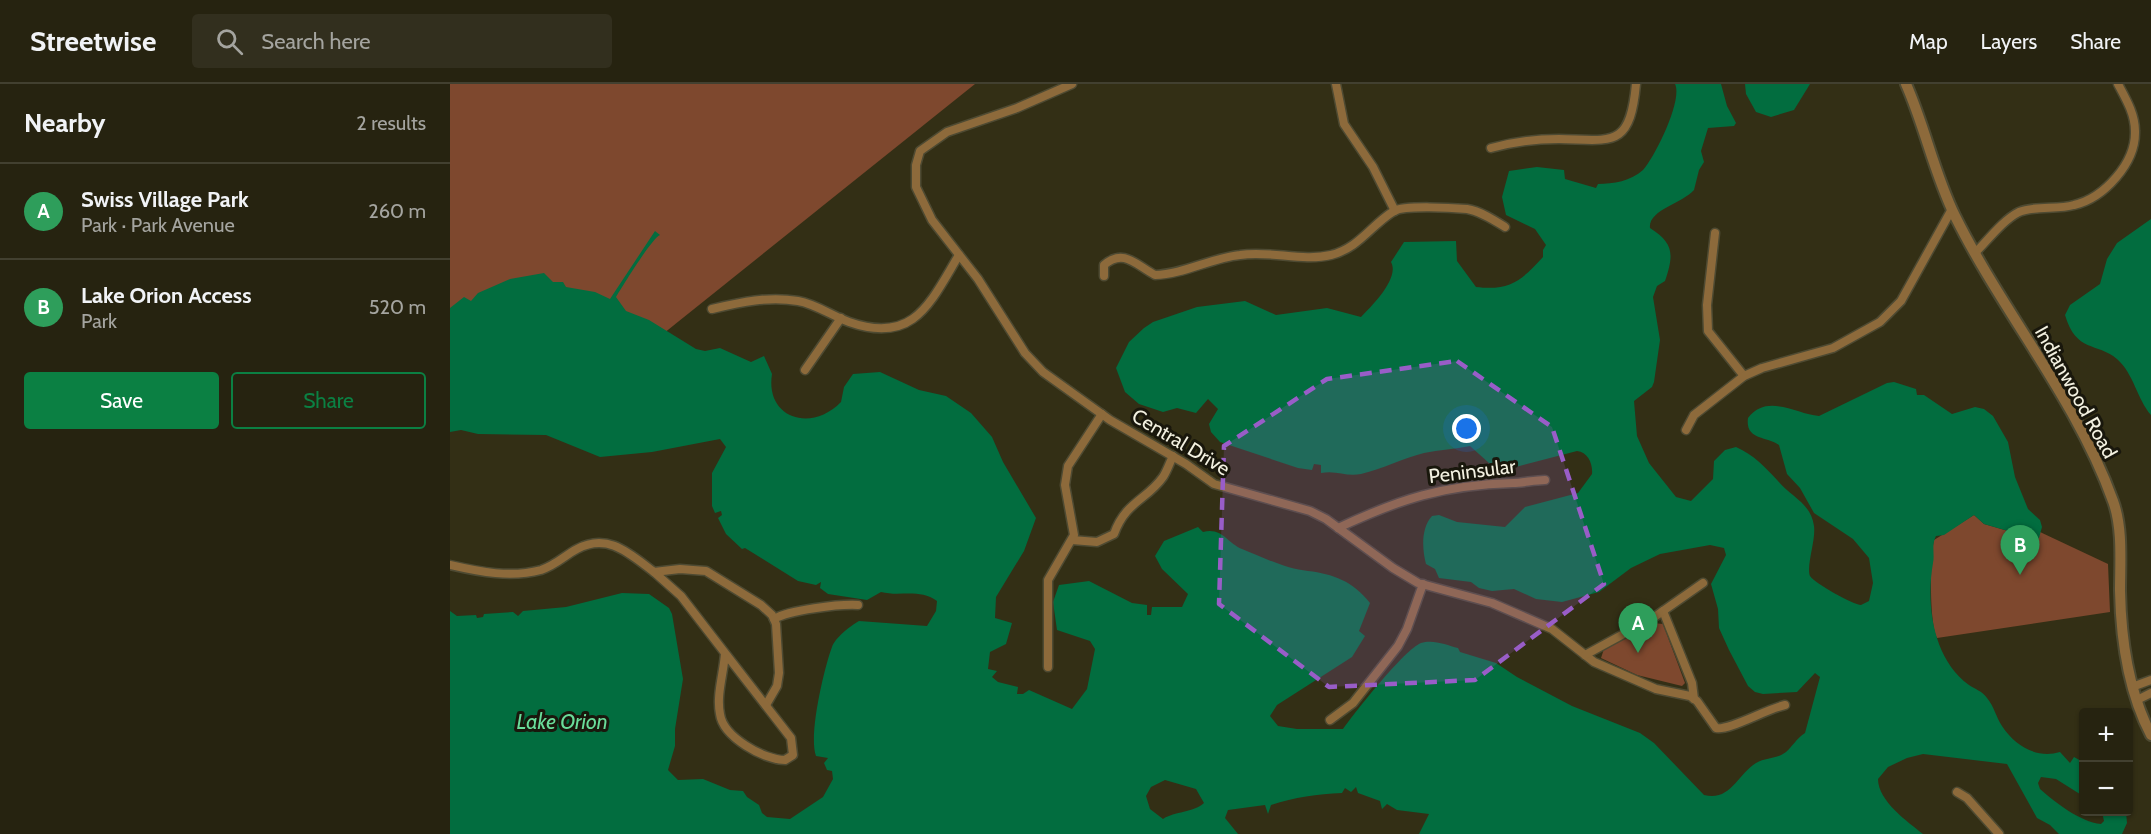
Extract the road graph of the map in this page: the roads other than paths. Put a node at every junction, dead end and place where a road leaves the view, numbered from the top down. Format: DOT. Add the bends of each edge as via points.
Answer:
graph roads {
  1 [pos="1072,84"];
  2 [pos="1336,84"];
  3 [pos="1636,84"];
  4 [pos="1906,84"];
  5 [pos="2118,84"];
  6 [pos="1491,148"];
  7 [pos="1952,209"];
  8 [pos="1395,211"];
  9 [pos="1504,227"];
  10 [pos="1715,233"];
  11 [pos="1975,253"];
  12 [pos="959,255"];
  13 [pos="1104,276"];
  14 [pos="712,309"];
  15 [pos="841,318"];
  16 [pos="805,370"];
  17 [pos="1744,376"];
  18 [pos="1102,414"];
  19 [pos="1686,430"];
  20 [pos="1173,456"];
  21 [pos="1545,480"];
  22 [pos="1338,528"];
  23 [pos="1072,540"];
  24 [pos="450,565"];
  25 [pos="654,572"];
  26 [pos="1703,582"];
  27 [pos="1423,585"];
  28 [pos="858,605"];
  29 [pos="1663,611"];
  30 [pos="774,619"];
  31 [pos="725,653"];
  32 [pos="1585,655"];
  33 [pos="1047,667"];
  34 [pos="2151,680"];
  35 [pos="2132,687"];
  36 [pos="2151,693"];
  37 [pos="1694,699"];
  38 [pos="2137,700"];
  39 [pos="766,705"];
  40 [pos="1785,705"];
  41 [pos="1330,720"];
  42 [pos="2151,735"];
  43 [pos="1957,792"];
  44 [pos="1999,834"];
  1 -- 12 [label="street, Central Drive" via="946,132 920,151 916,165 920,199"];
  2 -- 8 [label="street" via="1344,124 1373,167"];
  3 -- 6 [label="street" via="1628,122 1608,140 1544,140"];
  4 -- 7 [label="street, Indianwood Road"];
  5 -- 11 [label="street" via="2132,110 2135,141 2113,182 2088,201 2019,212"];
  7 -- 11 [label="street, Indianwood Road"];
  7 -- 17 [label="street" via="1901,301 1880,322 1833,348"];
  8 -- 9 [label="street" via="1467,209"];
  8 -- 13 [label="street" via="1358,244 1330,256 1260,252 1155,275 1127,257 1118,256 1104,265"];
  10 -- 17 [label="street" via="1708,331"];
  11 -- 35 [label="street, Indianwood Road" via="2061,393 2091,447 2113,501 2121,553 2127,669"];
  12 -- 15 [label="street" via="931,301 906,325 871,328"];
  12 -- 18 [label="street, Central Drive" via="1025,353 1050,377"];
  14 -- 15 [label="street" via="772,298 801,301"];
  15 -- 16 [label="street"];
  17 -- 19 [label="street" via="1694,415"];
  18 -- 20 [label="street, Central Drive"];
  18 -- 23 [label="street" via="1068,466 1065,485 1074,522"];
  20 -- 22 [label="street, Central Drive" via="1214,484 1310,511"];
  20 -- 23 [label="street" via="1163,478 1130,506 1114,534 1096,542"];
  21 -- 22 [label="street, Peninsular" via="1485,483 1429,492"];
  22 -- 27 [label="street, Central Drive"];
  23 -- 33 [label="street" via="1048,580"];
  24 -- 25 [label="street" via="520,573 556,564 594,542 607,542"];
  25 -- 30 [label="street" via="680,568 706,571 761,605"];
  25 -- 31 [label="street" via="681,596"];
  26 -- 29 [label="street"];
  27 -- 32 [label="street, Central Drive" via="1468,595 1530,618 1552,629"];
  27 -- 41 [label="street" via="1398,646 1353,703"];
  28 -- 30 [label="street" via="782,614"];
  29 -- 32 [label="street"];
  29 -- 37 [label="street" via="1692,683"];
  30 -- 39 [label="street" via="779,673 777,686"];
  31 -- 39 [label="street"];
  31 -- 39 [label="street" via="719,714 723,724 763,756 785,760 793,755 791,738"];
  32 -- 37 [label="street, Central Drive" via="1634,681"];
  34 -- 35 [label="street"];
  35 -- 38 [label="street, Indianwood Road"];
  36 -- 38 [label="street"];
  37 -- 40 [label="street" via="1716,728 1723,730 1754,714"];
  38 -- 42 [label="street, Indianwood Road"];
  43 -- 44 [label="street"];
}
